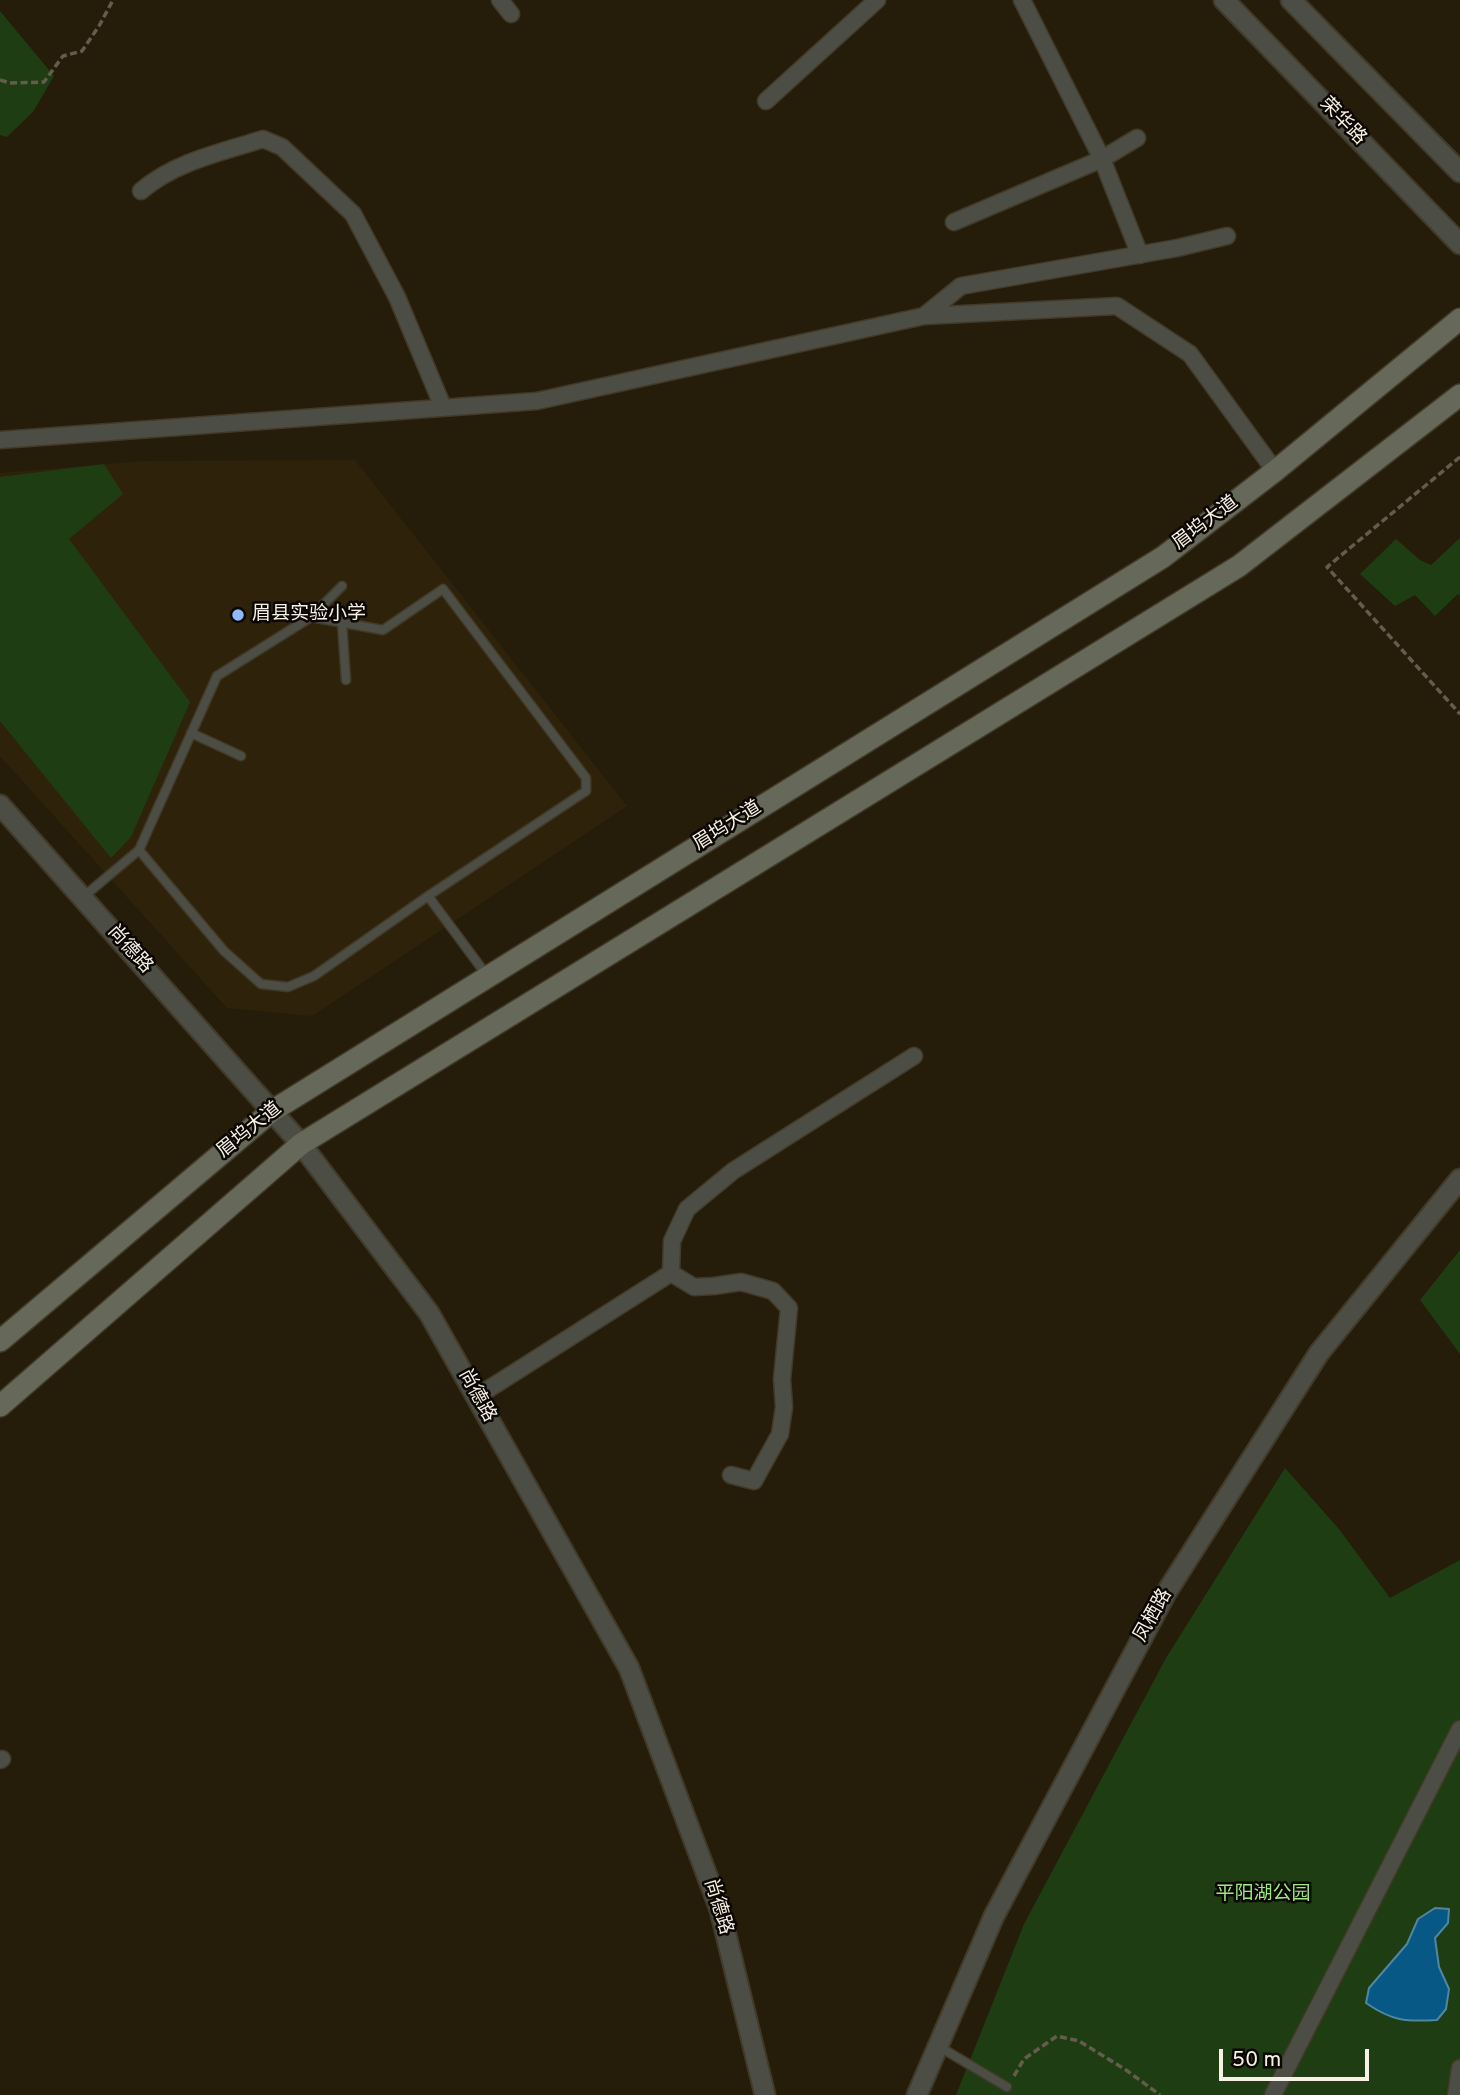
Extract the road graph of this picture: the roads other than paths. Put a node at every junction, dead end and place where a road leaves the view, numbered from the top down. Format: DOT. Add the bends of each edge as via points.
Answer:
graph roads {
  1 [pos="500,0"];
  2 [pos="877,0"];
  3 [pos="1022,0"];
  4 [pos="1224,0"];
  5 [pos="1291,0"];
  6 [pos="511,14"];
  7 [pos="766,101"];
  8 [pos="1137,138"];
  9 [pos="1102,159"];
  10 [pos="1460,172"];
  11 [pos="141,191"];
  12 [pos="954,222"];
  13 [pos="1227,236"];
  14 [pos="1460,244"];
  15 [pos="1140,255"];
  16 [pos="924,316"];
  17 [pos="1460,319"];
  18 [pos="1460,395"];
  19 [pos="443,407"];
  20 [pos="0,440"];
  21 [pos="1275,471"];
  22 [pos="342,586"];
  23 [pos="311,617"];
  24 [pos="342,623"];
  25 [pos="346,680"];
  26 [pos="191,733"];
  27 [pos="241,756"];
  28 [pos="0,805"];
  29 [pos="139,850"];
  30 [pos="428,896"];
  31 [pos="82,898"];
  32 [pos="488,977"];
  33 [pos="914,1056"];
  34 [pos="272,1111"];
  35 [pos="301,1144"];
  36 [pos="1460,1179"];
  37 [pos="671,1273"];
  38 [pos="0,1341"];
  39 [pos="476,1397"];
  40 [pos="0,1406"];
  41 [pos="731,1475"];
  42 [pos="1460,1729"];
  43 [pos="938,2046"];
  44 [pos="1460,2068"];
  45 [pos="1007,2087"];
  46 [pos="765,2095"];
  47 [pos="916,2095"];
  48 [pos="1273,2095"];
  49 [pos="1456,2095"];
  1 -- 6 [label="street"];
  2 -- 7 [label="street"];
  3 -- 9 [label="street"];
  4 -- 14 [label="street, 荣华路"];
  5 -- 10 [label="street"];
  8 -- 9 [label="street"];
  9 -- 12 [label="street"];
  9 -- 15 [label="street"];
  11 -- 19 [label="street" via="183,165 263,139 282,147 353,214 397,297"];
  13 -- 15 [label="street"];
  15 -- 16 [label="street" via="961,286"];
  16 -- 19 [label="street" via="537,401"];
  16 -- 21 [label="street" via="1117,306 1190,354"];
  17 -- 21 [label="main road, 眉坞大道"];
  18 -- 35 [label="main road" via="1239,566"];
  19 -- 20 [label="street"];
  21 -- 32 [label="main road, 眉坞大道" via="1163,557"];
  22 -- 23 [label="lane"];
  23 -- 24 [label="lane"];
  23 -- 26 [label="lane" via="217,676"];
  24 -- 25 [label="lane"];
  24 -- 30 [label="lane" via="383,630 443,589 586,779 586,791"];
  26 -- 27 [label="lane"];
  26 -- 29 [label="lane"];
  28 -- 31 [label="street, 尚德路"];
  29 -- 30 [label="lane" via="224,951 261,985 288,986 314,976"];
  29 -- 31 [label="lane"];
  30 -- 32 [label="lane"];
  31 -- 34 [label="street, 尚德路"];
  32 -- 34 [label="main road, 眉坞大道"];
  33 -- 37 [label="street" via="733,1171 687,1209 672,1241"];
  34 -- 35 [label="street, 尚德路"];
  34 -- 38 [label="main road, 眉坞大道"];
  35 -- 39 [label="street, 尚德路" via="429,1313"];
  35 -- 40 [label="main road"];
  36 -- 43 [label="street, 凤栖路" via="1319,1353 1166,1594 994,1916"];
  37 -- 39 [label="street"];
  37 -- 41 [label="street" via="694,1287 741,1282 773,1291 789,1308 779,1434 754,1481"];
  39 -- 46 [label="street, 尚德路" via="629,1668 720,1910"];
  42 -- 48 [label="street"];
  43 -- 45 [label="lane"];
  43 -- 47 [label="street, 凤栖路"];
  44 -- 49 [label="street"];
}
